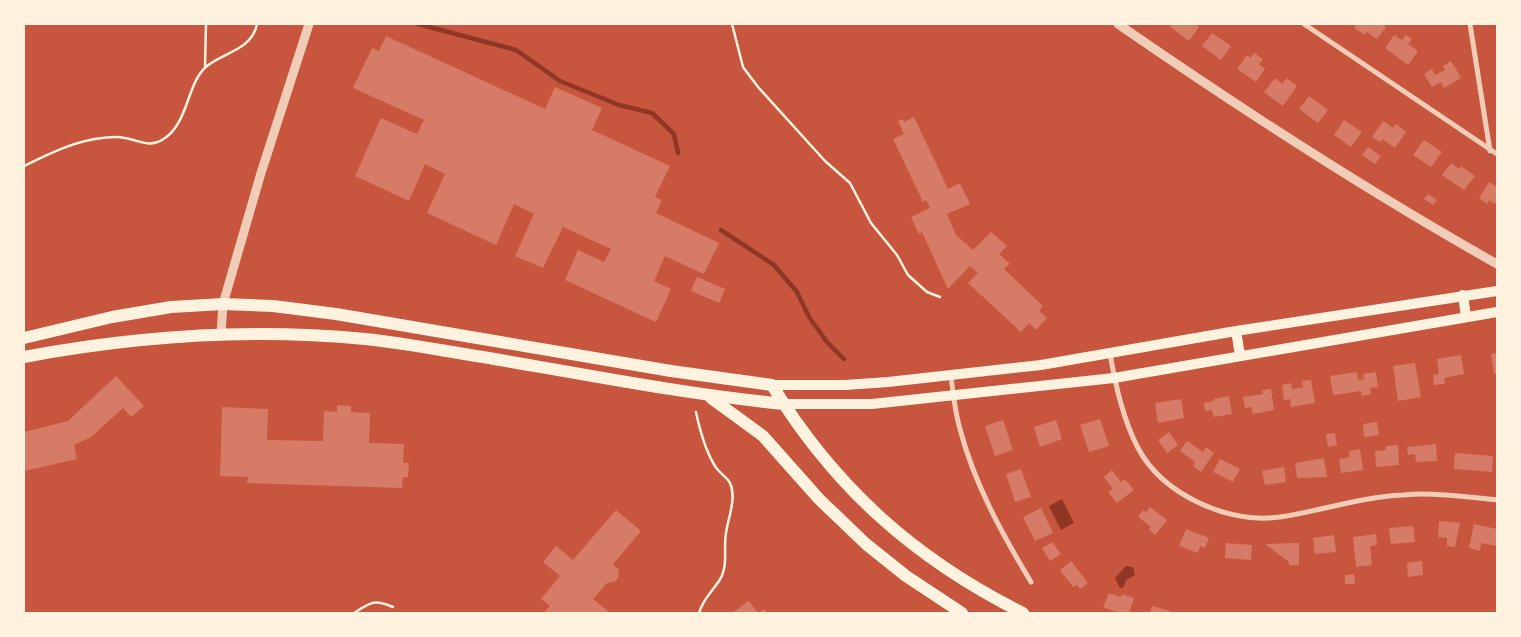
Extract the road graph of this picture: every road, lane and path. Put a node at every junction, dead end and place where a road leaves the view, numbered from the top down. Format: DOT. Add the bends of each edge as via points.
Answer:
graph roads {
  1 [pos="206,24"];
  2 [pos="257,24"];
  3 [pos="309,24"];
  4 [pos="732,24"];
  5 [pos="1118,24"];
  6 [pos="1304,24"];
  7 [pos="1470,24"];
  8 [pos="205,68"];
  9 [pos="1490,151"];
  10 [pos="1497,154"];
  11 [pos="24,166"];
  12 [pos="1497,264"];
  13 [pos="1497,291"];
  14 [pos="1463,295"];
  15 [pos="940,297"];
  16 [pos="223,304"];
  17 [pos="1497,312"];
  18 [pos="1466,317"];
  19 [pos="1236,331"];
  20 [pos="221,334"];
  21 [pos="24,338"];
  22 [pos="1110,354"];
  23 [pos="1240,355"];
  24 [pos="24,358"];
  25 [pos="951,376"];
  26 [pos="1114,378"];
  27 [pos="772,385"];
  28 [pos="706,395"];
  29 [pos="954,395"];
  30 [pos="784,404"];
  31 [pos="696,412"];
  32 [pos="1497,500"];
  33 [pos="1031,582"];
  34 [pos="393,607"];
  35 [pos="354,613"];
  36 [pos="699,613"];
  37 [pos="962,613"];
  38 [pos="1023,613"];
  1 -- 8 [label="path"];
  2 -- 8 [label="path" via="245,44"];
  3 -- 16 [label="street"];
  4 -- 15 [label="path" via="743,66 758,87 825,161 850,183 871,223 886,239 908,275 927,292"];
  5 -- 12 [label="street" via="1432,228"];
  6 -- 9 [label="street"];
  7 -- 9 [label="street"];
  8 -- 11 [label="path" via="180,118 162,140 147,144 116,137 100,138 55,150"];
  9 -- 10 [label="street"];
  13 -- 14 [label="main road"];
  14 -- 18 [label="main road"];
  14 -- 19 [label="main road"];
  16 -- 20 [label="street"];
  16 -- 21 [label="highway" via="139,312"];
  16 -- 27 [label="highway" via="320,311"];
  17 -- 18 [label="main road"];
  18 -- 23 [label="main road"];
  19 -- 22 [label="main road"];
  19 -- 23 [label="main road"];
  20 -- 24 [label="highway" via="116,342"];
  20 -- 28 [label="highway" via="377,341"];
  22 -- 25 [label="main road"];
  22 -- 26 [label="street"];
  23 -- 26 [label="main road"];
  25 -- 27 [label="main road" via="845,385"];
  25 -- 29 [label="street"];
  26 -- 29 [label="main road"];
  26 -- 32 [label="street" via="1128,428 1150,467 1193,500 1216,511 1237,517 1278,517 1403,494"];
  27 -- 30 [label="highway"];
  28 -- 30 [label="highway"];
  28 -- 37 [label="highway" via="763,436 866,544"];
  29 -- 30 [label="main road" via="872,404"];
  29 -- 33 [label="street" via="960,429 976,476 996,522"];
  30 -- 38 [label="highway" via="827,464 884,521 943,568"];
  31 -- 36 [label="path" via="707,450 716,468 730,482 733,493 725,534 727,558 720,581 708,592"];
  34 -- 35 [label="path" via="371,602"];
}
